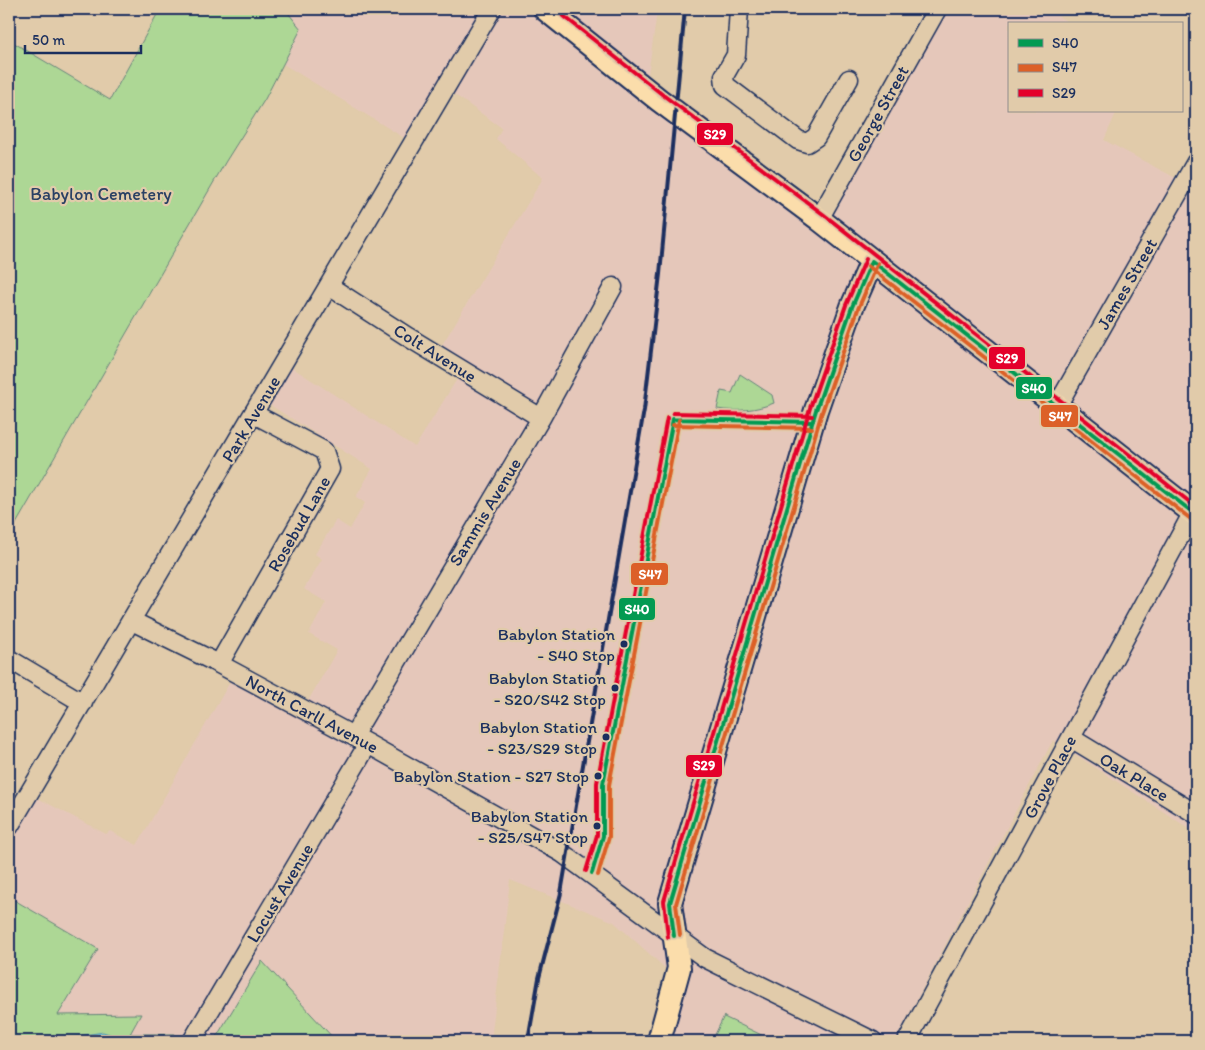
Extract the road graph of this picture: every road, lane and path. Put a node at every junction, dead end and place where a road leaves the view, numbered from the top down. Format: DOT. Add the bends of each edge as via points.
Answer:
graph roads {
  1 [pos="492,9"];
  2 [pos="545,9"];
  3 [pos="739,9"];
  4 [pos="937,9"];
  5 [pos="849,79"];
  6 [pos="1196,162"];
  7 [pos="819,219"];
  8 [pos="872,261"];
  9 [pos="329,286"];
  10 [pos="613,287"];
  11 [pos="1057,406"];
  12 [pos="254,414"];
  13 [pos="541,418"];
  14 [pos="1194,514"];
  15 [pos="132,621"];
  16 [pos="9,659"];
  17 [pos="219,664"];
  18 [pos="83,703"];
  19 [pos="1071,738"];
  20 [pos="361,740"];
  21 [pos="1196,814"];
  22 [pos="9,827"];
  23 [pos="674,936"];
  24 [pos="192,1041"];
  25 [pos="659,1041"];
  26 [pos="873,1041"];
  27 [pos="907,1041"];
  1 -- 9 [label="street, Park Avenue"];
  2 -- 7 [label="main road"];
  3 -- 5 [label="street" via="736,55 724,76 724,85 798,140 807,143 816,137"];
  4 -- 7 [label="street, George Street"];
  6 -- 11 [label="street, James Street"];
  7 -- 8 [label="main road"];
  8 -- 11 [label="main road"];
  8 -- 23 [label="main road" via="852,307 814,416 670,902"];
  9 -- 12 [label="street, Park Avenue"];
  9 -- 13 [label="street, Colt Avenue"];
  10 -- 13 [label="street, Sammis Avenue"];
  11 -- 14 [label="main road"];
  12 -- 15 [label="street, Park Avenue"];
  12 -- 17 [label="street, Rosebud Lane" via="324,451 330,470"];
  13 -- 20 [label="street, Sammis Avenue"];
  14 -- 19 [label="street, Grove Place"];
  15 -- 17 [label="street, North Carll Avenue"];
  15 -- 18 [label="street, Park Avenue"];
  16 -- 18 [label="street"];
  17 -- 20 [label="street, North Carll Avenue"];
  18 -- 22 [label="street, Park Avenue"];
  19 -- 21 [label="street, Oak Place"];
  19 -- 27 [label="street, Grove Place"];
  20 -- 23 [label="street, North Carll Avenue" via="562,853"];
  20 -- 24 [label="street, Locust Avenue"];
  23 -- 25 [label="main road" via="679,968"];
  23 -- 26 [label="street, North Carll Avenue" via="705,958"];
}
